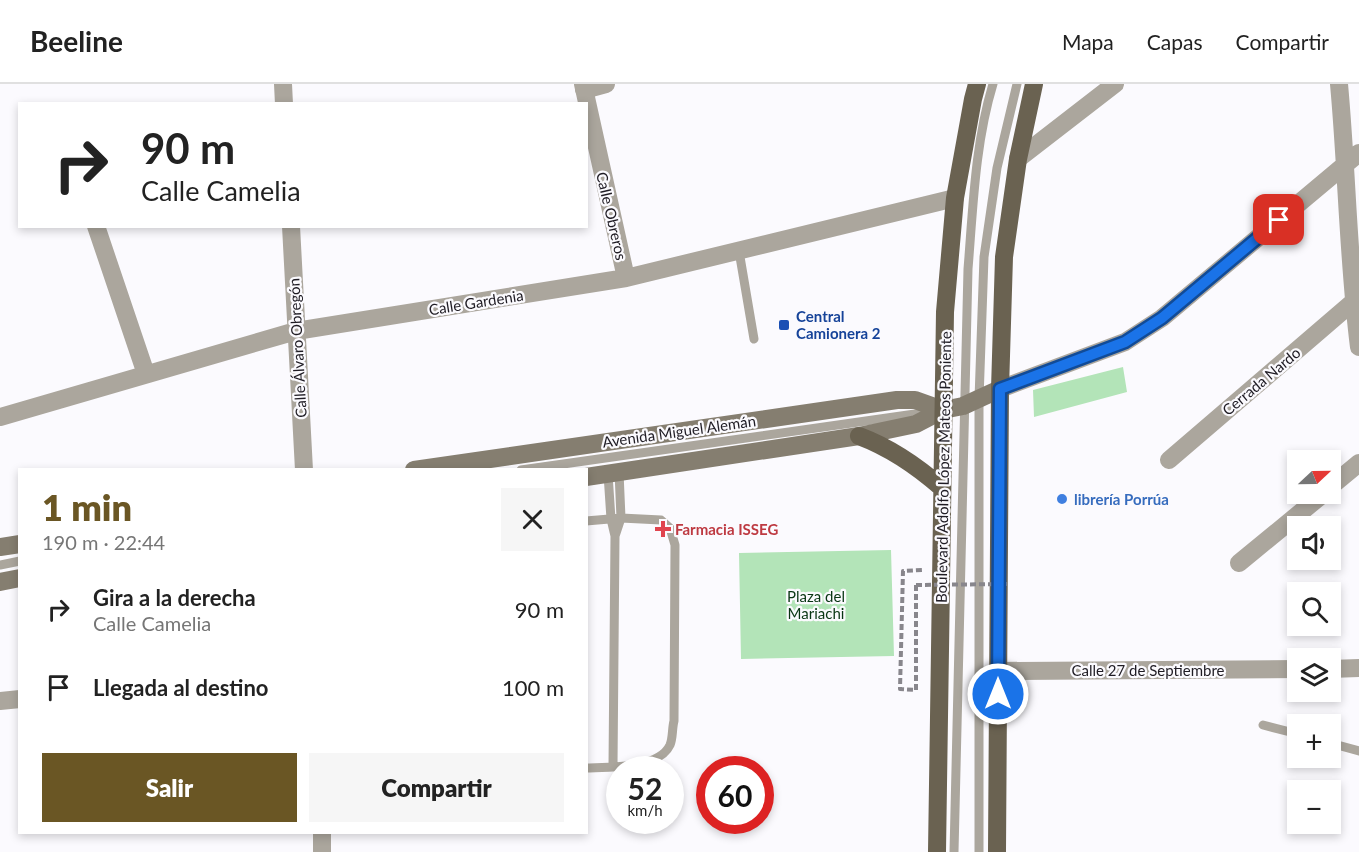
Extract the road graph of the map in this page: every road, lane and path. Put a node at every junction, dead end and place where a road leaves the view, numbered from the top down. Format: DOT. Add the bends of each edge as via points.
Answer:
graph roads {
  1 [pos="283,84"];
  2 [pos="606,84"];
  3 [pos="977,84"];
  4 [pos="993,84"];
  5 [pos="1017,84"];
  6 [pos="1034,84"];
  7 [pos="1115,84"];
  8 [pos="1339,84"];
  9 [pos="584,87"];
  10 [pos="284,102"];
  11 [pos="587,102"];
  12 [pos="588,105"];
  13 [pos="1353,158"];
  14 [pos="1018,159"];
  15 [pos="955,198"];
  16 [pos="97,228"];
  17 [pos="291,228"];
  18 [pos="740,251"];
  19 [pos="626,278"];
  20 [pos="1353,303"];
  21 [pos="296,331"];
  22 [pos="754,339"];
  23 [pos="1359,346"];
  24 [pos="146,374"];
  25 [pos="1000,389"];
  26 [pos="971,403"];
  27 [pos="943,410"];
  28 [pos="0,417"];
  29 [pos="859,436"];
  30 [pos="1168,460"];
  31 [pos="1359,463"];
  32 [pos="304,468"];
  33 [pos="428,468"];
  34 [pos="535,468"];
  35 [pos="613,473"];
  36 [pos="588,477"];
  37 [pos="1341,478"];
  38 [pos="942,488"];
  39 [pos="1311,504"];
  40 [pos="616,519"];
  41 [pos="588,521"];
  42 [pos="18,544"];
  43 [pos="0,547"];
  44 [pos="18,561"];
  45 [pos="1239,564"];
  46 [pos="0,565"];
  47 [pos="941,570"];
  48 [pos="18,578"];
  49 [pos="0,582"];
  50 [pos="1007,584"];
  51 [pos="1359,668"];
  52 [pos="1287,669"];
  53 [pos="1341,669"];
  54 [pos="998,671"];
  55 [pos="18,699"];
  56 [pos="0,701"];
  57 [pos="1263,725"];
  58 [pos="1287,731"];
  59 [pos="1341,746"];
  60 [pos="1359,751"];
  61 [pos="613,756"];
  62 [pos="660,756"];
  63 [pos="606,767"];
  64 [pos="588,768"];
  65 [pos="322,834"];
  66 [pos="322,852"];
  67 [pos="937,852"];
  68 [pos="954,852"];
  69 [pos="979,852"];
  70 [pos="998,852"];
  1 -- 10 [label="street"];
  2 -- 9 [label="street"];
  3 -- 15 [label="main road, Boulevard Adolfo López Mateos Poniente"];
  4 -- 26 [label="lane" via="975,183 968,269"];
  5 -- 26 [label="lane" via="997,168 984,257"];
  6 -- 14 [label="main road"];
  7 -- 14 [label="street"];
  8 -- 13 [label="street"];
  9 -- 11 [label="street, Calle Obreros"];
  12 -- 19 [label="street, Calle Obreros"];
  13 -- 20 [label="street"];
  13 -- 25 [label="street" via="1162,318 1125,342"];
  14 -- 25 [label="main road" via="1004,257"];
  15 -- 18 [label="street, Calle Gardenia"];
  15 -- 27 [label="main road, Boulevard Adolfo López Mateos Poniente" via="945,312"];
  16 -- 24 [label="street"];
  17 -- 21 [label="street, Calle Álvaro Obregón"];
  18 -- 19 [label="street, Calle Gardenia"];
  18 -- 22 [label="lane"];
  19 -- 21 [label="street, Calle Gardenia"];
  20 -- 23 [label="street"];
  20 -- 30 [label="street, Cerrada Nardo"];
  21 -- 24 [label="street, Calle Gardenia"];
  21 -- 32 [label="street, Calle Álvaro Obregón"];
  24 -- 28 [label="street, Calle Gardenia"];
  25 -- 26 [label="main road, Avenida Miguel Alemán"];
  25 -- 54 [label="main road"];
  26 -- 27 [label="main road, Avenida Miguel Alemán"];
  26 -- 68 [label="lane"];
  26 -- 69 [label="lane"];
  27 -- 29 [label="main road, Avenida Miguel Alemán" via="916,424"];
  27 -- 33 [label="main road, Avenida Miguel Alemán" via="915,400 897,400"];
  27 -- 34 [label="lane"];
  27 -- 38 [label="main road, Boulevard Adolfo López Mateos Poniente"];
  29 -- 35 [label="main road, Avenida Miguel Alemán"];
  29 -- 38 [label="main road" via="883,445"];
  31 -- 37 [label="street"];
  35 -- 36 [label="main road, Avenida Miguel Alemán"];
  35 -- 40 [label="lane"];
  38 -- 47 [label="main road, Boulevard Adolfo López Mateos Poniente"];
  39 -- 45 [label="street"];
  40 -- 41 [label="lane"];
  40 -- 61 [label="lane"];
  40 -- 62 [label="lane" via="661,520 670,528 675,545 674,721 670,746"];
  42 -- 43 [label="main road"];
  44 -- 46 [label="lane"];
  47 -- 50 [label="path, bridge" via="903,571 900,689 916,690 916,585"];
  47 -- 67 [label="main road, Boulevard Adolfo López Mateos Poniente"];
  48 -- 49 [label="main road"];
  51 -- 53 [label="street"];
  52 -- 54 [label="street, Calle 27 de Septiembre"];
  54 -- 70 [label="main road"];
  55 -- 56 [label="street"];
  57 -- 58 [label="lane"];
  59 -- 60 [label="lane"];
  63 -- 64 [label="lane"];
  65 -- 66 [label="street"];
}
